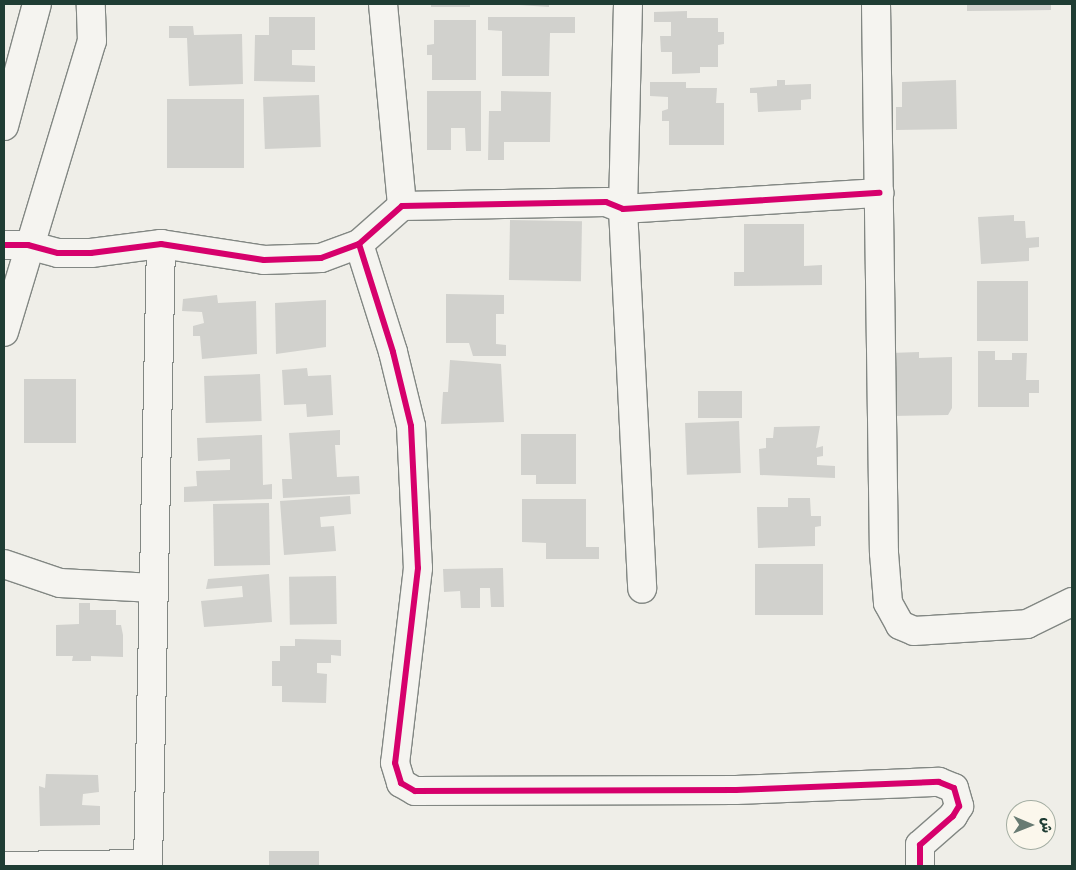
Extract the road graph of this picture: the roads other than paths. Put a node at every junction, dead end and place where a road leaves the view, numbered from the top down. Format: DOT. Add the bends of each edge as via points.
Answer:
graph roads {
  1 [pos="37,4"];
  2 [pos="91,4"];
  3 [pos="383,4"];
  4 [pos="628,4"];
  5 [pos="876,4"];
  6 [pos="4,126"];
  7 [pos="880,193"];
  8 [pos="402,206"];
  9 [pos="624,209"];
  10 [pos="161,244"];
  11 [pos="359,244"];
  12 [pos="16,245"];
  13 [pos="4,332"];
  14 [pos="4,564"];
  15 [pos="154,588"];
  16 [pos="642,588"];
  17 [pos="1072,602"];
  18 [pos="148,865"];
  19 [pos="4,866"];
  20 [pos="920,866"];
  1 -- 6 [label="street"];
  2 -- 12 [label="street" via="92,41"];
  3 -- 8 [label="street"];
  4 -- 9 [label="street"];
  5 -- 7 [label="street"];
  7 -- 9 [label="street"];
  7 -- 17 [label="street" via="884,553 888,604 893,617 900,625 914,630 1027,624"];
  8 -- 9 [label="street" via="606,202"];
  8 -- 11 [label="street"];
  9 -- 16 [label="street"];
  10 -- 11 [label="street" via="264,260 321,258"];
  10 -- 12 [label="street" via="91,253 58,252"];
  10 -- 15 [label="street"];
  11 -- 20 [label="street" via="393,352 411,426 418,568 394,762 401,783 415,791 425,791 736,790 939,782 954,788 959,806 953,816 920,845"];
  12 -- 13 [label="street"];
  14 -- 15 [label="street" via="60,582"];
  15 -- 18 [label="street"];
  18 -- 19 [label="street"];
}
